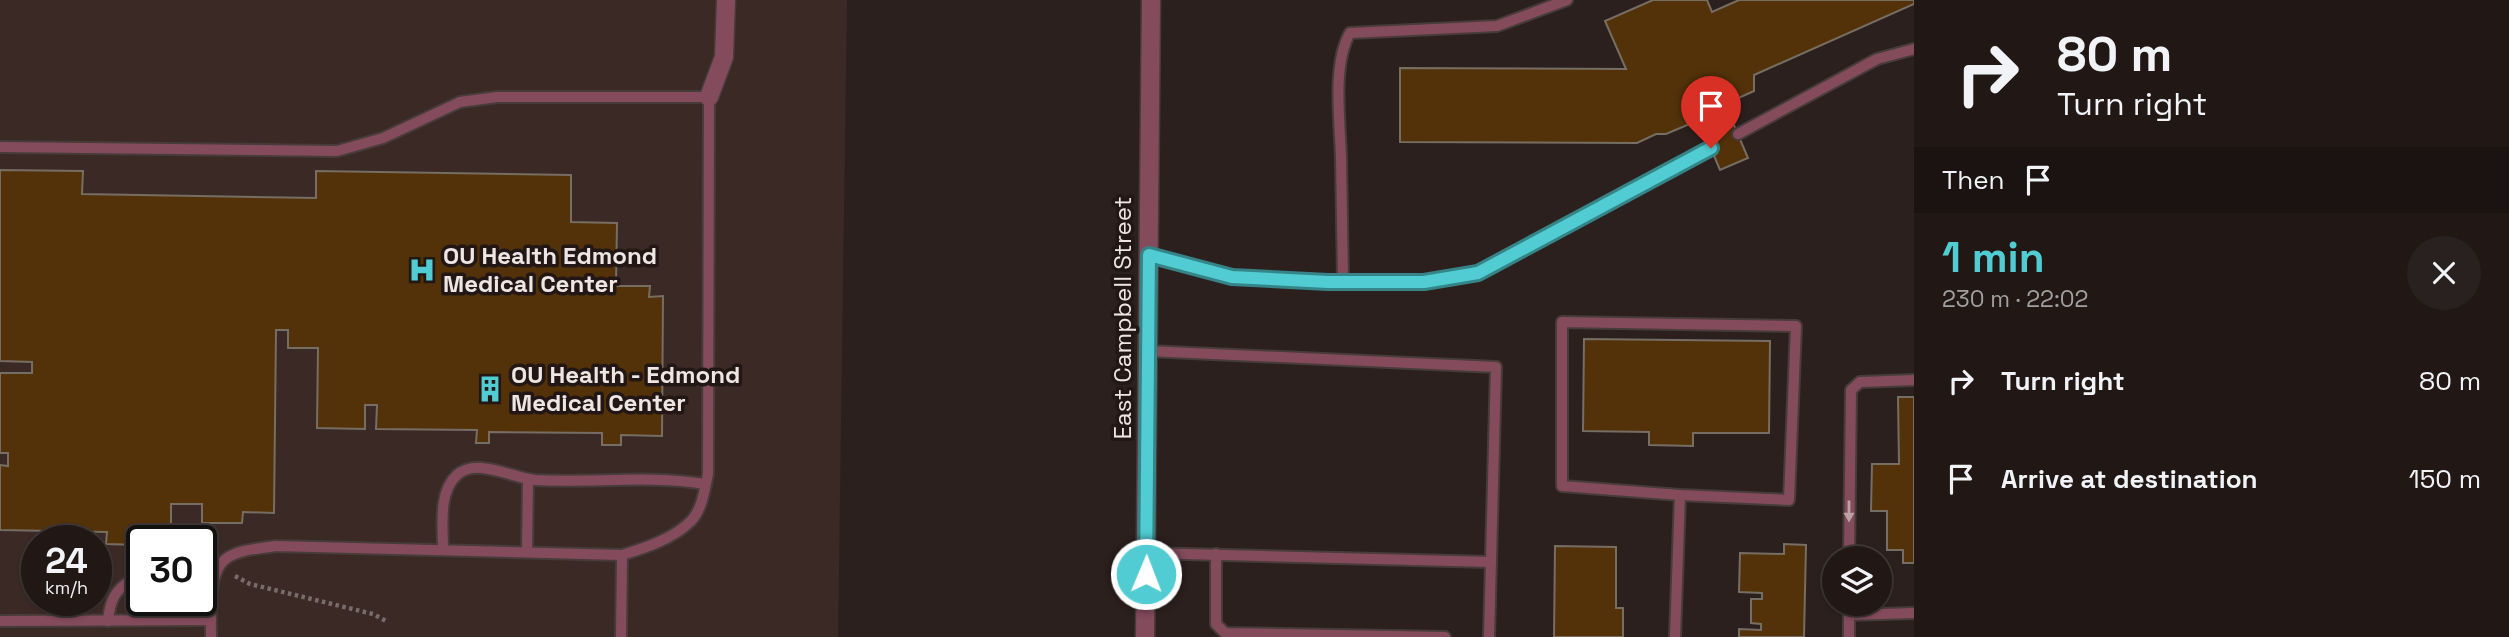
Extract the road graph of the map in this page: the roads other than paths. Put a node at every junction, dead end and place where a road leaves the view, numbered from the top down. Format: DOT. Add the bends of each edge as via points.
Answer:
graph roads {
  1 [pos="726,0"];
  2 [pos="1151,0"];
  3 [pos="1567,0"];
  4 [pos="1914,49"];
  5 [pos="709,97"];
  6 [pos="1738,134"];
  7 [pos="0,147"];
  8 [pos="1711,148"];
  9 [pos="1149,255"];
  10 [pos="1343,282"];
  11 [pos="1148,351"];
  12 [pos="1914,380"];
  13 [pos="528,479"];
  14 [pos="705,484"];
  15 [pos="1680,495"];
  16 [pos="1849,546"];
  17 [pos="443,550"];
  18 [pos="527,552"];
  19 [pos="1146,553"];
  20 [pos="1216,554"];
  21 [pos="622,555"];
  22 [pos="1491,562"];
  23 [pos="217,570"];
  24 [pos="126,585"];
  25 [pos="1892,612"];
  26 [pos="1914,613"];
  27 [pos="211,616"];
  28 [pos="1849,616"];
  29 [pos="211,620"];
  30 [pos="0,621"];
  31 [pos="108,621"];
  32 [pos="211,637"];
  33 [pos="621,637"];
  34 [pos="1145,637"];
  35 [pos="1445,637"];
  36 [pos="1489,637"];
  37 [pos="1675,637"];
  38 [pos="1849,637"];
  1 -- 5 [label="street" via="724,57"];
  2 -- 9 [label="street, East Campbell Street"];
  3 -- 10 [label="lane" via="1497,26 1350,33 1342,58 1340,98"];
  4 -- 6 [label="lane" via="1877,59"];
  5 -- 7 [label="lane" via="497,97 460,102 383,138 337,151"];
  5 -- 14 [label="lane"];
  8 -- 10 [label="lane" via="1478,273 1424,282"];
  9 -- 10 [label="lane" via="1232,277"];
  9 -- 11 [label="street, East Campbell Street"];
  11 -- 19 [label="street, East Campbell Street"];
  11 -- 22 [label="lane" via="1496,367"];
  12 -- 16 [label="lane, one-way" via="1860,382 1851,390"];
  13 -- 14 [label="lane"];
  13 -- 17 [label="lane" via="480,468 460,472 447,485"];
  13 -- 18 [label="lane"];
  14 -- 21 [label="lane" via="693,520 650,546"];
  15 -- 15 [label="lane" via="1789,500 1796,326 1562,322 1562,486"];
  15 -- 37 [label="lane"];
  17 -- 18 [label="lane"];
  17 -- 23 [label="lane" via="275,546 243,551 225,559"];
  18 -- 21 [label="lane"];
  19 -- 20 [label="lane"];
  19 -- 34 [label="street, East Campbell Street"];
  20 -- 22 [label="lane"];
  20 -- 35 [label="lane" via="1216,624 1224,633"];
  21 -- 33 [label="lane"];
  22 -- 36 [label="lane"];
  24 -- 31 [label="lane" via="115,593"];
  25 -- 26 [label="lane"];
  27 -- 29 [label="lane"];
  28 -- 38 [label="lane"];
  29 -- 31 [label="lane"];
  29 -- 32 [label="lane"];
  30 -- 31 [label="lane"];
}
